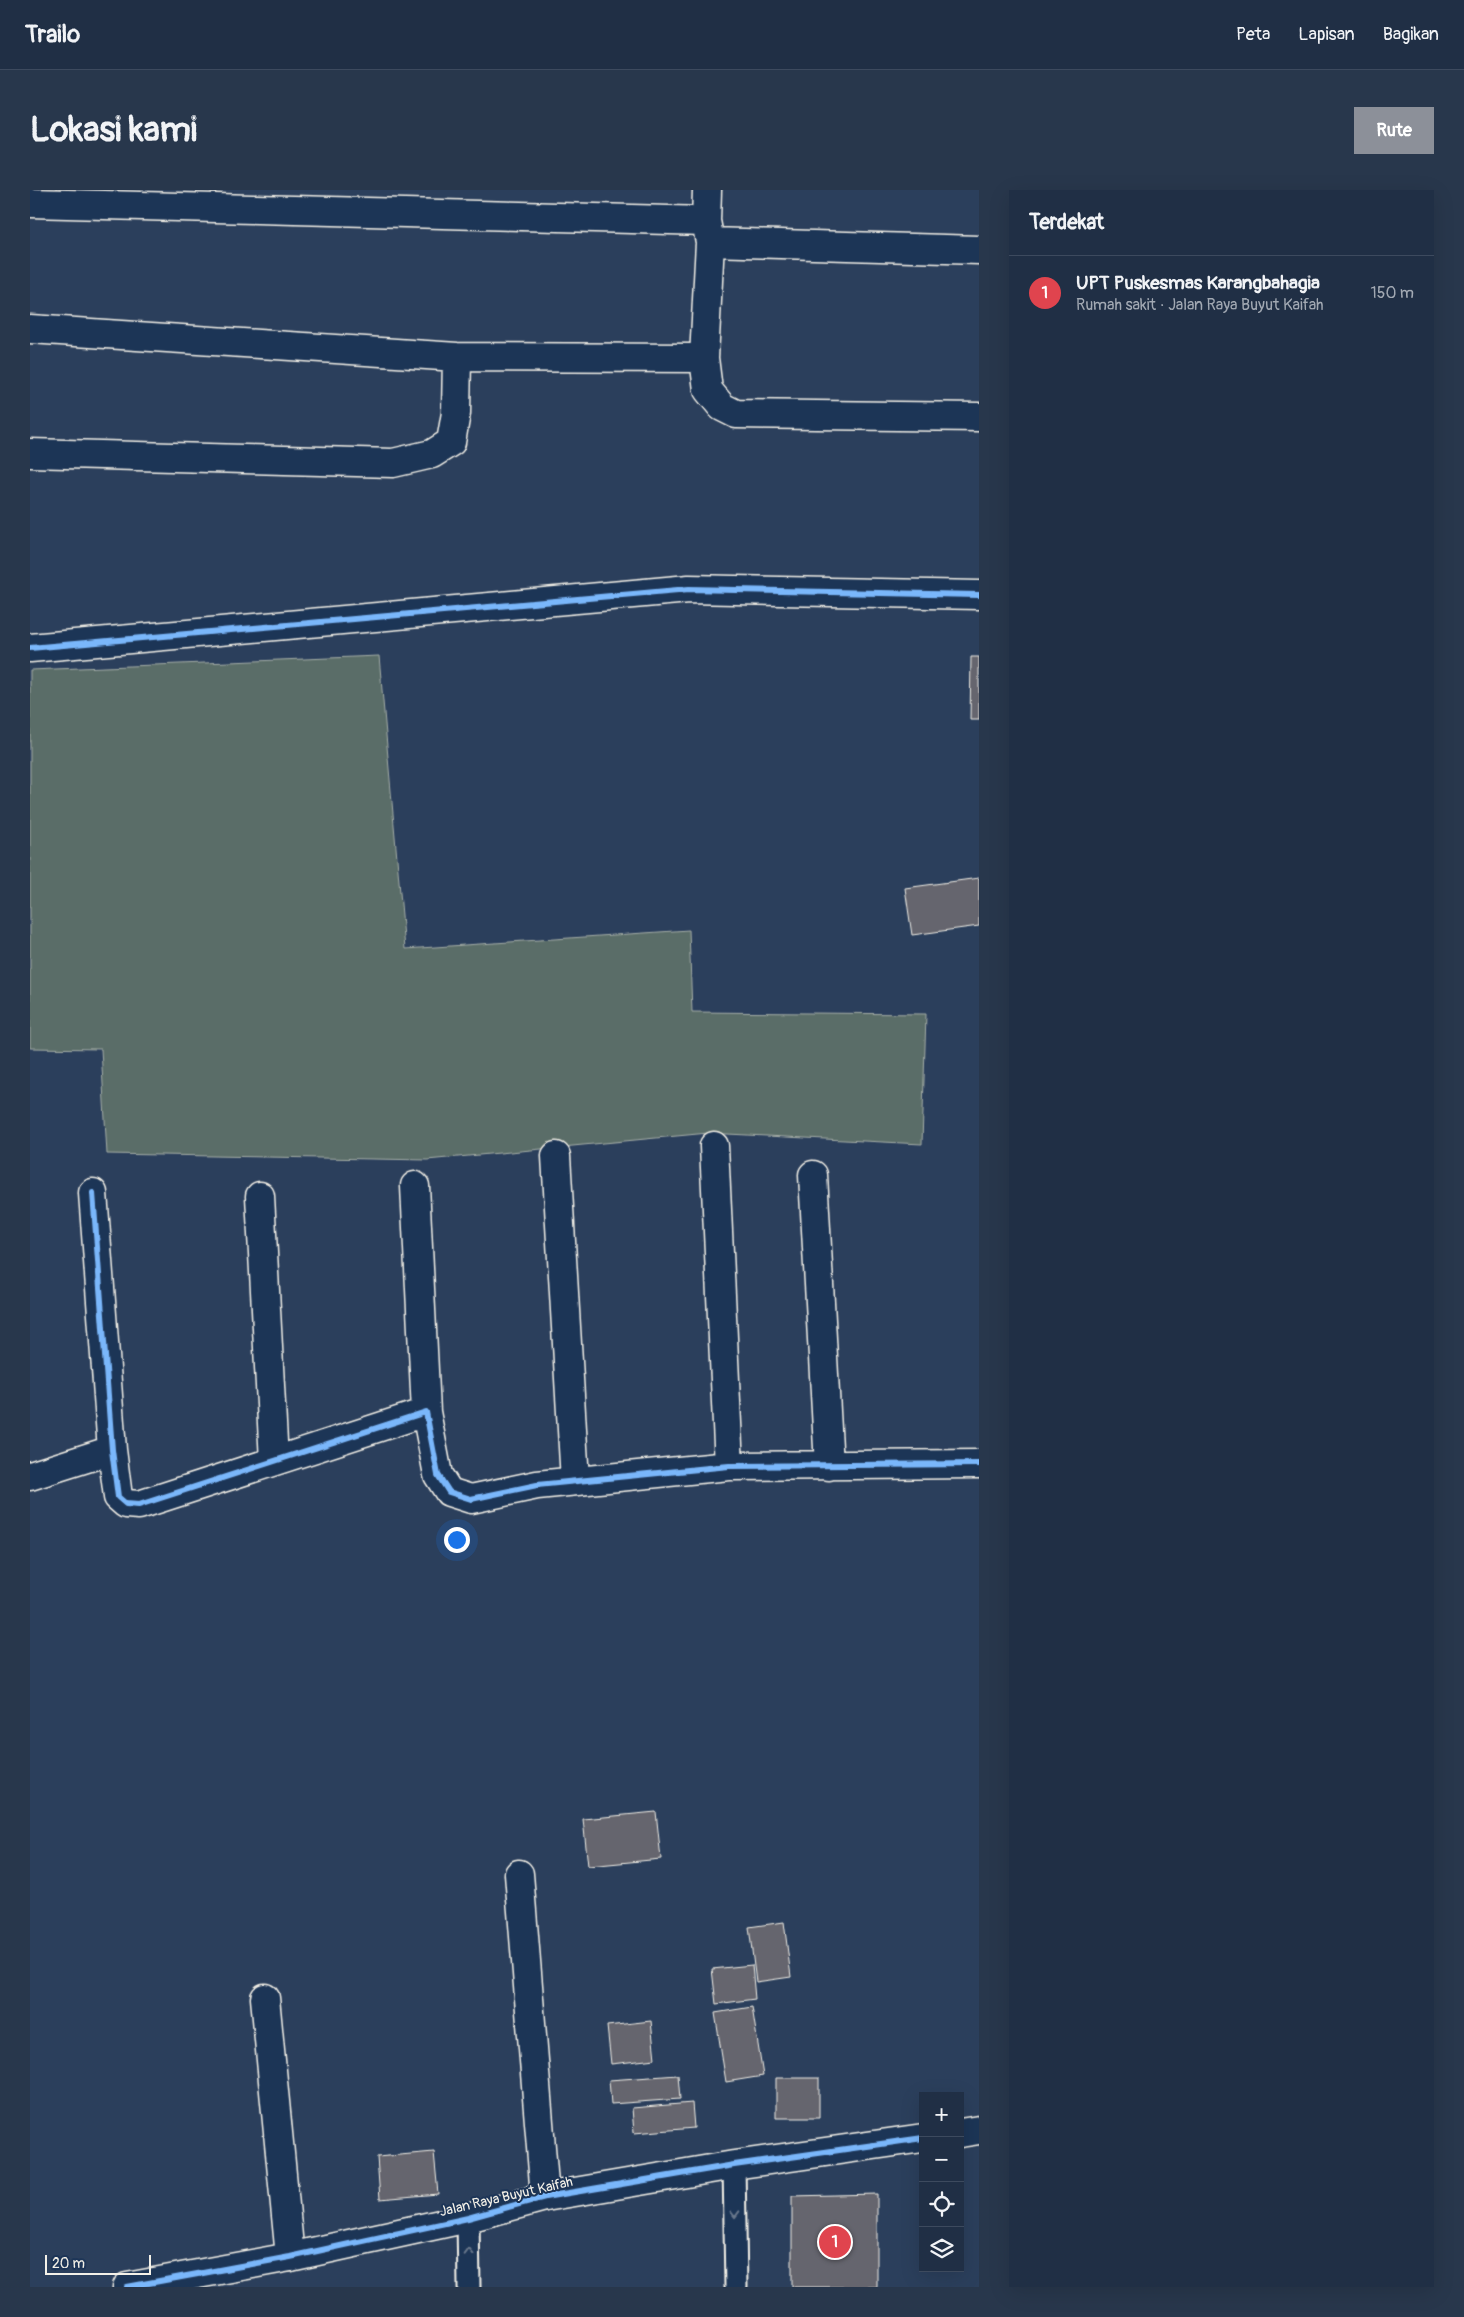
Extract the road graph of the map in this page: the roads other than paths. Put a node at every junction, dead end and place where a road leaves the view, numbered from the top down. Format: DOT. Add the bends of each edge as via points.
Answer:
graph roads {
  1 [pos="707,190"];
  2 [pos="30,203"];
  3 [pos="708,232"];
  4 [pos="979,250"];
  5 [pos="30,329"];
  6 [pos="457,357"];
  7 [pos="704,358"];
  8 [pos="979,417"];
  9 [pos="30,453"];
  10 [pos="979,595"];
  11 [pos="30,648"];
  12 [pos="714,1146"];
  13 [pos="556,1156"];
  14 [pos="813,1175"];
  15 [pos="415,1186"];
  16 [pos="93,1193"];
  17 [pos="260,1196"];
  18 [pos="426,1412"];
  19 [pos="112,1450"];
  20 [pos="274,1461"];
  21 [pos="979,1464"];
  22 [pos="729,1466"];
  23 [pos="830,1466"];
  24 [pos="30,1476"];
  25 [pos="575,1481"];
  26 [pos="519,1874"];
  27 [pos="265,1998"];
  28 [pos="979,2130"];
  29 [pos="964,2132"];
  30 [pos="919,2139"];
  31 [pos="734,2165"];
  32 [pos="544,2197"];
  33 [pos="468,2218"];
  34 [pos="290,2257"];
  35 [pos="128,2287"];
  36 [pos="469,2287"];
  37 [pos="736,2287"];
  1 -- 3 [label="street"];
  2 -- 3 [label="street"];
  3 -- 4 [label="street"];
  3 -- 7 [label="street"];
  5 -- 6 [label="street"];
  6 -- 7 [label="street"];
  6 -- 9 [label="street" via="456,413 451,442 432,454 393,463"];
  7 -- 8 [label="street" via="708,390 722,407 736,414"];
  10 -- 11 [label="street" via="689,589"];
  12 -- 22 [label="street"];
  13 -- 25 [label="street"];
  14 -- 23 [label="street"];
  15 -- 18 [label="street"];
  16 -- 19 [label="street"];
  17 -- 20 [label="street"];
  18 -- 20 [label="street"];
  18 -- 25 [label="street" via="438,1475 449,1492 470,1499 537,1484"];
  19 -- 20 [label="street" via="118,1497 126,1504 139,1505"];
  19 -- 24 [label="street"];
  21 -- 23 [label="street"];
  22 -- 23 [label="street"];
  22 -- 25 [label="street"];
  26 -- 32 [label="street"];
  27 -- 34 [label="street"];
  28 -- 29 [label="street"];
  30 -- 31 [label="street, Jalan Raya Buyut Kaifah"];
  31 -- 32 [label="street, Jalan Raya Buyut Kaifah"];
  31 -- 37 [label="lane, one-way"];
  32 -- 33 [label="street, Jalan Raya Buyut Kaifah"];
  33 -- 34 [label="street, Jalan Raya Buyut Kaifah"];
  36 -- 33 [label="lane, one-way"];
  34 -- 35 [label="street, Jalan Raya Buyut Kaifah"];
}
